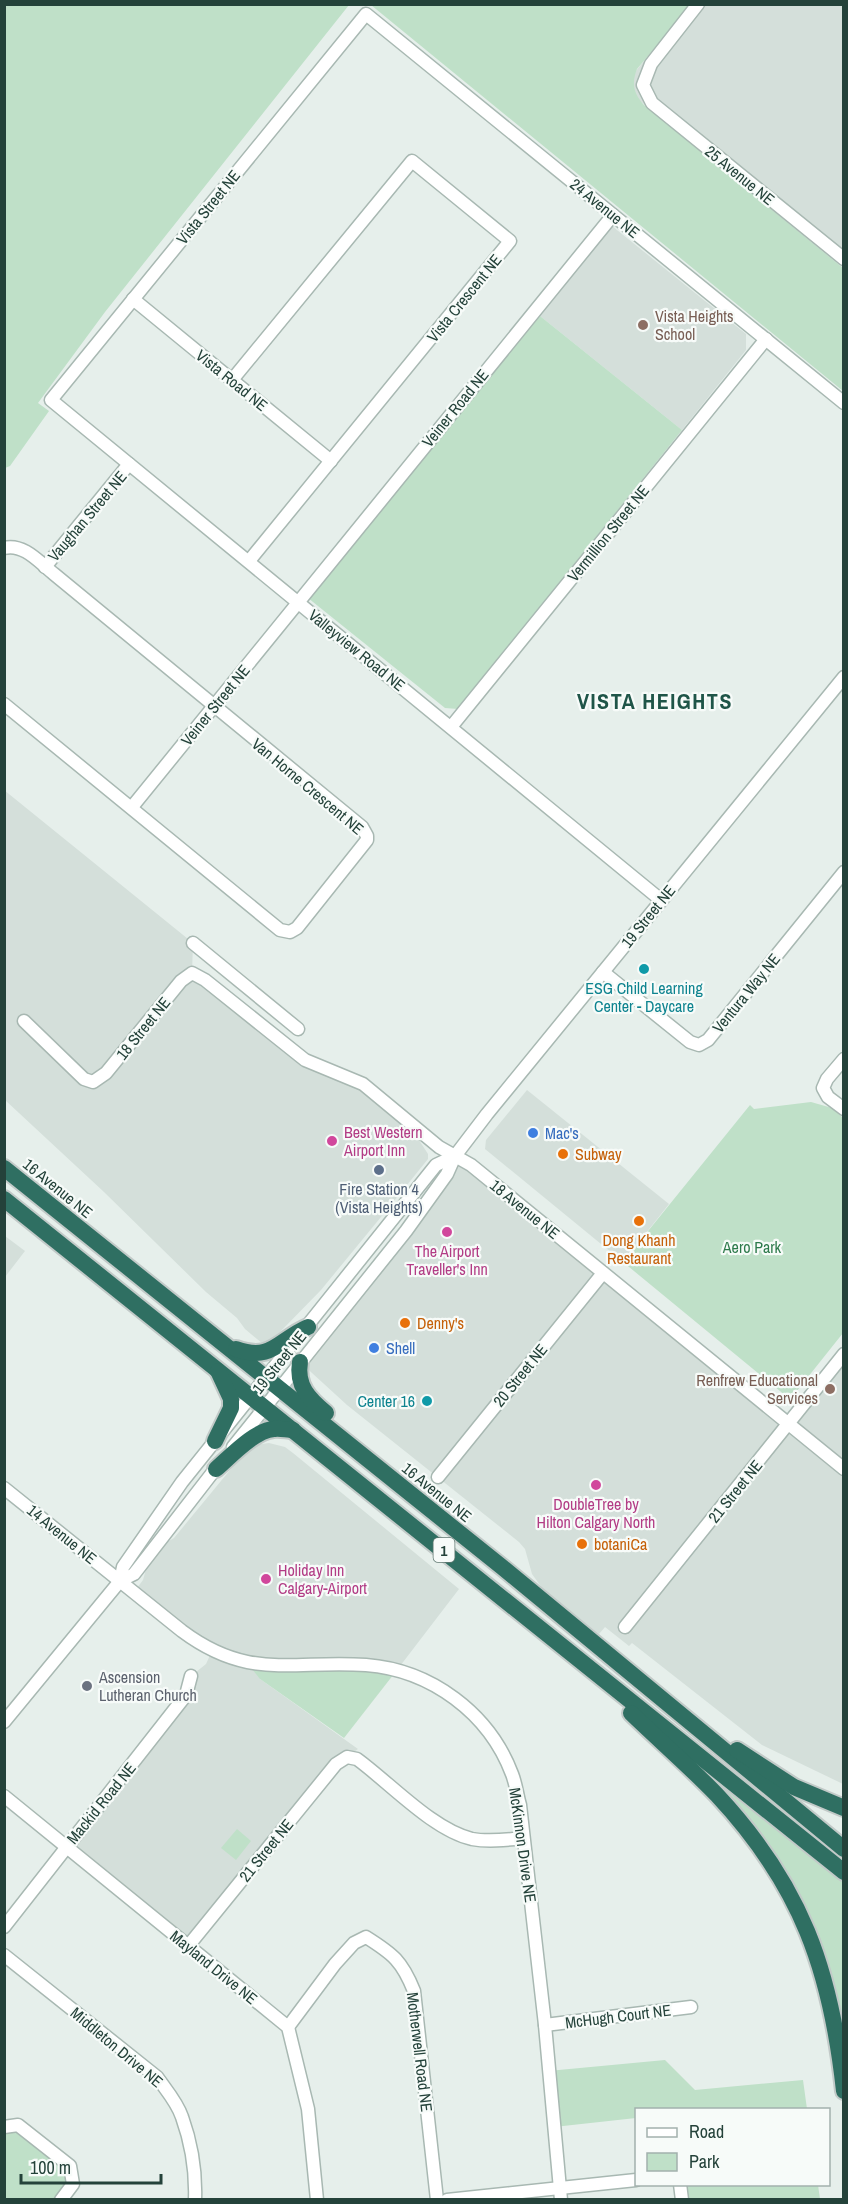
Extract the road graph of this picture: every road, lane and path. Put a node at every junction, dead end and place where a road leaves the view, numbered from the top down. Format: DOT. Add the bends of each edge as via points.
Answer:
graph roads {
  1 [pos="698,4"];
  2 [pos="366,14"];
  3 [pos="613,215"];
  4 [pos="843,259"];
  5 [pos="133,299"];
  6 [pos="766,339"];
  7 [pos="232,380"];
  8 [pos="51,400"];
  9 [pos="843,403"];
  10 [pos="331,461"];
  11 [pos="129,464"];
  12 [pos="4,548"];
  13 [pos="249,561"];
  14 [pos="45,567"];
  15 [pos="299,602"];
  16 [pos="843,677"];
  17 [pos="4,704"];
  18 [pos="214,707"];
  19 [pos="451,727"];
  20 [pos="132,807"];
  21 [pos="843,872"];
  22 [pos="661,900"];
  23 [pos="193,943"];
  24 [pos="603,972"];
  25 [pos="192,973"];
  26 [pos="24,1021"];
  27 [pos="298,1029"];
  28 [pos="843,1059"];
  29 [pos="843,1109"];
  30 [pos="455,1156"];
  31 [pos="4,1168"];
  32 [pos="4,1199"];
  33 [pos="603,1273"];
  34 [pos="308,1327"];
  35 [pos="227,1345"];
  36 [pos="843,1354"];
  37 [pos="300,1362"];
  38 [pos="217,1367"];
  39 [pos="273,1383"];
  40 [pos="258,1401"];
  41 [pos="789,1424"];
  42 [pos="293,1430"];
  43 [pos="215,1441"];
  44 [pos="216,1469"];
  45 [pos="843,1469"];
  46 [pos="438,1477"];
  47 [pos="6,1492"];
  48 [pos="412,1495"];
  49 [pos="120,1581"];
  50 [pos="625,1627"];
  51 [pos="595,1671"];
  52 [pos="191,1676"];
  53 [pos="668,1706"];
  54 [pos="4,1722"];
  55 [pos="4,1796"];
  56 [pos="843,1808"];
  57 [pos="523,1838"];
  58 [pos="66,1846"];
  59 [pos="843,1849"];
  60 [pos="843,1872"];
  61 [pos="4,1927"];
  62 [pos="189,1945"];
  63 [pos="4,1955"];
  64 [pos="691,2007"];
  65 [pos="545,2025"];
  66 [pos="288,2027"];
  67 [pos="843,2091"];
  68 [pos="4,2127"];
  69 [pos="635,2180"];
  70 [pos="561,2194"];
  71 [pos="61,2199"];
  72 [pos="195,2199"];
  73 [pos="317,2199"];
  74 [pos="437,2199"];
  75 [pos="447,2199"];
  1 -- 4 [label="street, 25 Avenue NE" via="651,64 643,85 652,103"];
  2 -- 3 [label="street, 24 Avenue NE"];
  2 -- 5 [label="street, Vista Street NE"];
  3 -- 6 [label="street, 24 Avenue NE"];
  3 -- 15 [label="street, Veiner Road NE"];
  5 -- 7 [label="street, Vista Road NE"];
  5 -- 8 [label="street, Vista Street NE"];
  6 -- 9 [label="street, 24 Avenue NE"];
  6 -- 19 [label="street, Vermillion Street NE"];
  7 -- 10 [label="street, Vista Road NE"];
  7 -- 10 [label="street, Vista Crescent NE" via="412,160 510,241"];
  8 -- 11 [label="street, Valleyview Road NE"];
  10 -- 13 [label="street, Vista Crescent NE"];
  11 -- 13 [label="street, Valleyview Road NE"];
  11 -- 14 [label="street, Vaughan Street NE"];
  12 -- 14 [label="street, Van Horne Crescent NE" via="22,549"];
  13 -- 15 [label="street, Valleyview Road NE"];
  14 -- 18 [label="street, Van Horne Crescent NE"];
  15 -- 18 [label="street, Veiner Street NE"];
  15 -- 19 [label="street, Valleyview Road NE"];
  16 -- 22 [label="street, 19 Street NE"];
  17 -- 20 [label="street, Van Horne Crescent NE"];
  18 -- 20 [label="street, Veiner Street NE"];
  18 -- 20 [label="street, Van Horne Crescent NE" via="365,832 366,844 290,932 280,930"];
  19 -- 22 [label="street, Valleyview Road NE"];
  21 -- 24 [label="street, Ventura Way NE" via="708,1040 699,1045 690,1042"];
  22 -- 24 [label="street, 19 Street NE"];
  23 -- 27 [label="street"];
  24 -- 30 [label="street, 19 Street NE"];
  25 -- 26 [label="street, 18 Street NE" via="181,981 106,1073 93,1082 84,1079"];
  25 -- 30 [label="street, 18 Avenue NE" via="305,1060 363,1084"];
  28 -- 29 [label="street" via="824,1088"];
  30 -- 33 [label="street, 18 Avenue NE"];
  30 -- 34 [label="street, 19 Street NE" via="436,1165"];
  30 -- 37 [label="street, 19 Street NE" via="447,1174 406,1231"];
  31 -- 35 [label="highway, 16 Avenue NE / 1"];
  32 -- 38 [label="highway, 1"];
  33 -- 41 [label="street, 18 Avenue NE"];
  33 -- 46 [label="street, 20 Street NE"];
  34 -- 35 [label="highway" via="264,1353 252,1354"];
  34 -- 39 [label="street, 19 Street NE"];
  35 -- 39 [label="highway, 16 Avenue NE / 1"];
  36 -- 41 [label="street, 21 Street NE"];
  37 -- 39 [label="street, 19 Street NE"];
  37 -- 48 [label="highway" via="298,1372 305,1393 403,1476"];
  38 -- 40 [label="highway, 1"];
  38 -- 43 [label="highway" via="231,1408"];
  39 -- 40 [label="street, 19 Street NE"];
  39 -- 48 [label="highway, 16 Avenue NE / 1"];
  40 -- 42 [label="highway, 1"];
  40 -- 43 [label="street, 19 Street NE"];
  40 -- 44 [label="street, 19 Street NE"];
  41 -- 45 [label="street, 18 Avenue NE"];
  41 -- 50 [label="street, 21 Street NE"];
  42 -- 44 [label="highway" via="266,1430"];
  42 -- 51 [label="highway, 1"];
  43 -- 49 [label="street, 19 Street NE" via="123,1567"];
  44 -- 49 [label="street, 19 Street NE" via="134,1574"];
  47 -- 49 [label="street, 14 Avenue NE"];
  48 -- 53 [label="highway, 16 Avenue NE / 1"];
  49 -- 54 [label="street, 19 Street NE"];
  49 -- 57 [label="street, McKinnon Drive NE" via="195,1641 228,1658 268,1666 382,1667 416,1676 460,1701 483,1724 506,1760 513,1776"];
  51 -- 60 [label="highway, 1"];
  51 -- 67 [label="highway" via="618,1700 735,1815 787,1888 821,1966 834,2019"];
  52 -- 58 [label="street, Mackid Road NE" via="186,1695"];
  53 -- 56 [label="highway" via="706,1727 780,1779"];
  53 -- 59 [label="highway, 16 Avenue NE / 1"];
  55 -- 58 [label="street, Mayland Drive NE"];
  57 -- 62 [label="street, 21 Street NE" via="471,1839 449,1830 357,1759 347,1757 329,1772"];
  57 -- 65 [label="street, McKinnon Drive NE"];
  58 -- 61 [label="street, Mackid Road NE"];
  58 -- 62 [label="street, Mayland Drive NE"];
  62 -- 66 [label="street, Mayland Drive NE"];
  63 -- 72 [label="street, Middleton Drive NE" via="157,2078 182,2115"];
  64 -- 65 [label="street, McHugh Court NE"];
  65 -- 70 [label="street, McKinnon Drive NE"];
  66 -- 73 [label="street" via="308,2109"];
  66 -- 74 [label="street, Motherwell Road NE" via="354,1943 366,1937 399,1962 414,1991"];
  68 -- 71 [label="street" via="18,2125 70,2166 73,2184"];
  69 -- 70 [label="street"];
  70 -- 75 [label="street"];
}
